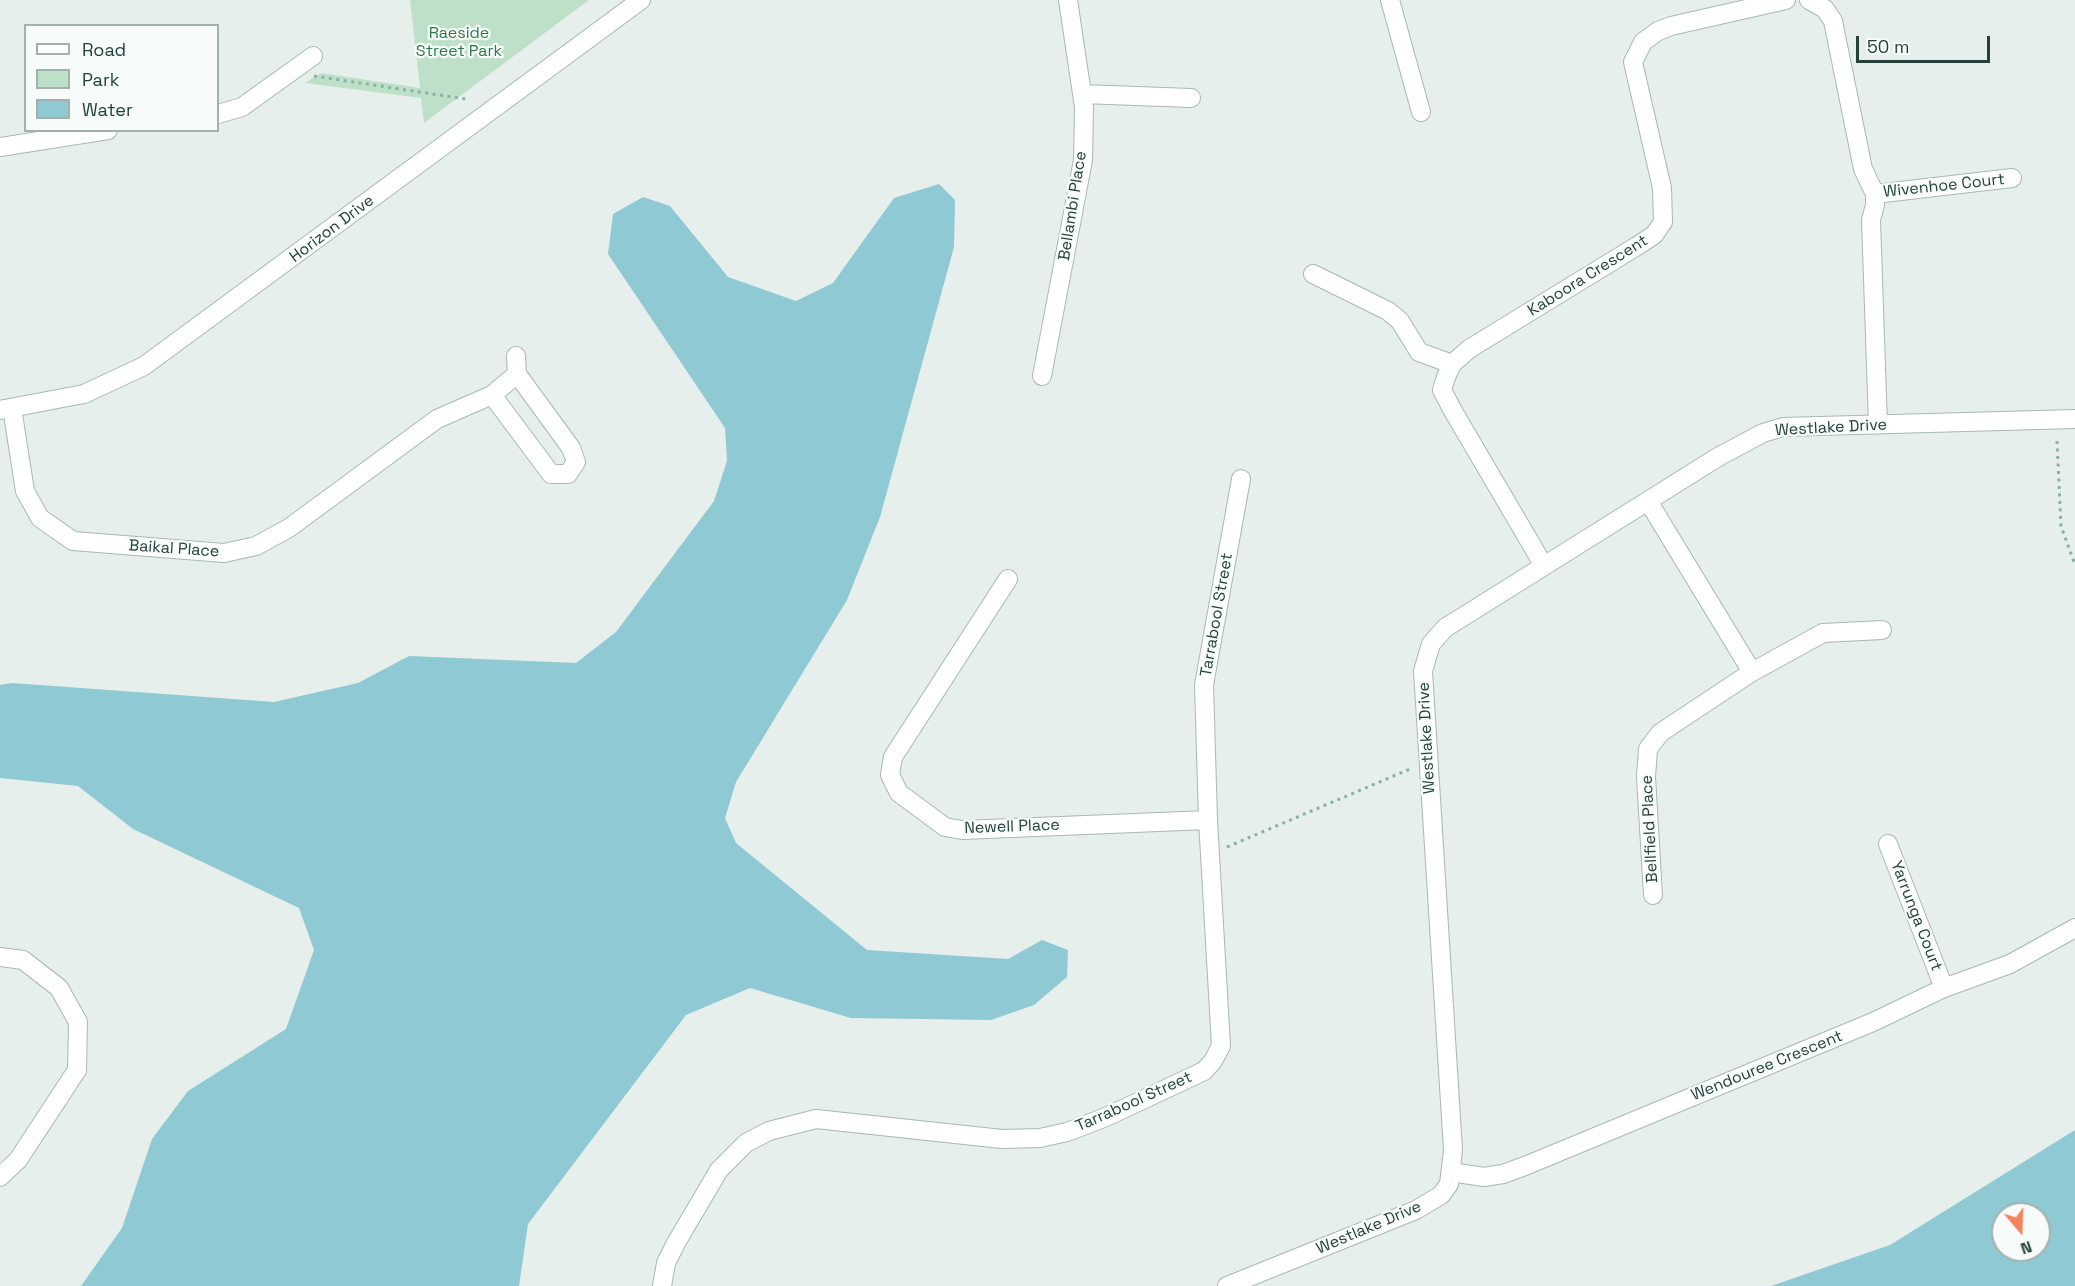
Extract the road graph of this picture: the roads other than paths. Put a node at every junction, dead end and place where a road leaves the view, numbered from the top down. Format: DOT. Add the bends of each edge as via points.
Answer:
graph roads {
  1 [pos="641,0"];
  2 [pos="1068,0"];
  3 [pos="1390,0"];
  4 [pos="1786,0"];
  5 [pos="1823,3"];
  6 [pos="310,58"];
  7 [pos="1082,94"];
  8 [pos="1191,99"];
  9 [pos="1421,112"];
  10 [pos="219,114"];
  11 [pos="95,132"];
  12 [pos="0,147"];
  13 [pos="2012,178"];
  14 [pos="1875,194"];
  15 [pos="1312,274"];
  16 [pos="1452,364"];
  17 [pos="1042,376"];
  18 [pos="492,395"];
  19 [pos="6,409"];
  20 [pos="2075,419"];
  21 [pos="1878,425"];
  22 [pos="1241,480"];
  23 [pos="1648,501"];
  24 [pos="1544,566"];
  25 [pos="1008,579"];
  26 [pos="1882,630"];
  27 [pos="1752,672"];
  28 [pos="1208,820"];
  29 [pos="1888,844"];
  30 [pos="1653,895"];
  31 [pos="2075,928"];
  32 [pos="0,957"];
  33 [pos="1944,988"];
  34 [pos="1451,1172"];
  35 [pos="0,1178"];
  36 [pos="662,1286"];
  37 [pos="1227,1286"];
  1 -- 19 [label="street, Horizon Drive" via="144,366 84,394"];
  2 -- 7 [label="street, Bellambi Place"];
  3 -- 9 [label="street"];
  4 -- 16 [label="street, Kaboora Crescent" via="1671,26 1643,42 1633,62 1662,188 1662,222 1654,235 1469,349"];
  5 -- 14 [label="street" via="1833,21 1863,169"];
  6 -- 10 [label="street" via="242,107"];
  7 -- 8 [label="street"];
  7 -- 17 [label="street, Bellambi Place" via="1083,160"];
  11 -- 12 [label="street"];
  13 -- 14 [label="street, Wivenhoe Court"];
  14 -- 21 [label="street" via="1870,220"];
  15 -- 16 [label="street" via="1388,311 1400,321 1419,352"];
  16 -- 24 [label="street" via="1442,390"];
  18 -- 18 [label="street, Baikal Place" via="516,365 571,448 576,462 568,474 551,474"];
  18 -- 19 [label="street, Baikal Place" via="437,419 289,528 256,546 224,553 73,542 40,518 25,491"];
  20 -- 21 [label="street, Westlake Drive"];
  21 -- 23 [label="street, Westlake Drive" via="1783,427 1763,432"];
  22 -- 28 [label="street, Tarrabool Street" via="1204,685"];
  23 -- 24 [label="street, Westlake Drive"];
  23 -- 27 [label="street"];
  24 -- 34 [label="street, Westlake Drive" via="1445,628 1431,644 1423,671 1453,1150"];
  25 -- 28 [label="street, Newell Place" via="892,757 890,775 899,793 945,827 962,830"];
  26 -- 27 [label="street, Bellfield Place" via="1823,633"];
  27 -- 30 [label="street, Bellfield Place" via="1660,733 1648,749"];
  28 -- 36 [label="street, Tarrabool Street" via="1221,1046 1204,1071 1083,1127 1040,1138 1002,1139 816,1119 769,1131 746,1143 719,1170 666,1263"];
  29 -- 33 [label="street, Yarrunga Court"];
  31 -- 33 [label="street, Wendouree Crescent" via="2010,963"];
  32 -- 35 [label="street" via="23,960 59,988 78,1022 78,1070 18,1160"];
  33 -- 34 [label="street, Wendouree Crescent" via="1873,1022 1503,1174 1484,1177"];
  34 -- 37 [label="street, Westlake Drive" via="1441,1195 1416,1210"];
}
